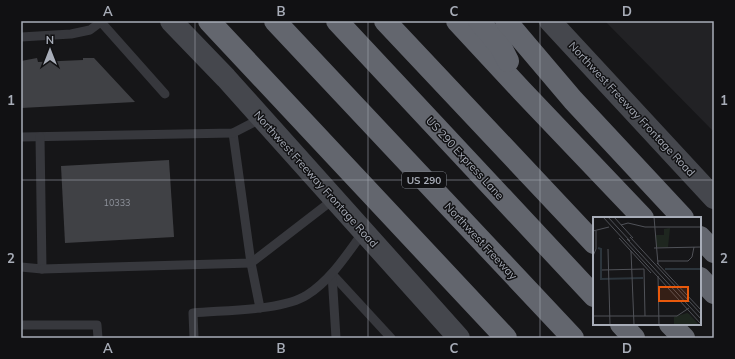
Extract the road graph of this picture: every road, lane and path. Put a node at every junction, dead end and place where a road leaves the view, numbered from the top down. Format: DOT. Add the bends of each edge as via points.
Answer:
graph roads {
  1 [pos="171,21"];
  2 [pos="209,21"];
  3 [pos="275,21"];
  4 [pos="337,21"];
  5 [pos="385,21"];
  6 [pos="458,21"];
  7 [pos="479,21"];
  8 [pos="506,21"];
  9 [pos="550,21"];
  10 [pos="101,22"];
  11 [pos="21,38"];
  12 [pos="522,91"];
  13 [pos="165,94"];
  14 [pos="262,118"];
  15 [pos="233,133"];
  16 [pos="21,137"];
  17 [pos="40,137"];
  18 [pos="714,198"];
  19 [pos="334,199"];
  20 [pos="642,217"];
  21 [pos="682,217"];
  22 [pos="364,231"];
  23 [pos="701,238"];
  24 [pos="593,242"];
  25 [pos="714,252"];
  26 [pos="251,263"];
  27 [pos="21,267"];
  28 [pos="42,270"];
  29 [pos="332,274"];
  30 [pos="701,279"];
  31 [pos="714,293"];
  32 [pos="593,295"];
  33 [pos="260,308"];
  34 [pos="21,325"];
  35 [pos="622,325"];
  36 [pos="671,325"];
  37 [pos="98,338"];
  38 [pos="194,338"];
  39 [pos="336,338"];
  40 [pos="391,338"];
  41 [pos="459,338"];
  42 [pos="506,338"];
  43 [pos="573,338"];
  44 [pos="634,338"];
  45 [pos="684,338"];
  1 -- 14 [label="main road, Northwest Freeway Frontage Road"];
  2 -- 42 [label="highway"];
  3 -- 43 [label="highway, Northwest Freeway / US 290"];
  4 -- 32 [label="highway, US 290 Express Lane"];
  5 -- 24 [label="highway"];
  6 -- 12 [label="highway"];
  7 -- 12 [label="highway" via="501,47"];
  8 -- 21 [label="highway" via="573,100"];
  9 -- 18 [label="main road, Northwest Freeway Frontage Road"];
  10 -- 11 [label="lane" via="90,30 71,34"];
  10 -- 13 [label="lane"];
  12 -- 20 [label="highway"];
  14 -- 15 [label="lane"];
  14 -- 19 [label="main road, Northwest Freeway Frontage Road"];
  15 -- 17 [label="lane"];
  15 -- 26 [label="lane"];
  16 -- 17 [label="lane"];
  17 -- 28 [label="lane"];
  19 -- 22 [label="main road, Northwest Freeway Frontage Road"];
  19 -- 26 [label="lane"];
  22 -- 29 [label="lane"];
  22 -- 41 [label="main road, Northwest Freeway Frontage Road"];
  23 -- 25 [label="highway"];
  26 -- 28 [label="lane"];
  26 -- 33 [label="lane"];
  27 -- 28 [label="lane"];
  29 -- 33 [label="lane" via="307,296 279,306"];
  29 -- 39 [label="lane"];
  29 -- 40 [label="lane"];
  30 -- 31 [label="highway"];
  33 -- 38 [label="lane" via="193,313"];
  34 -- 37 [label="lane" via="97,325"];
  35 -- 44 [label="highway"];
  36 -- 45 [label="highway"];
}
